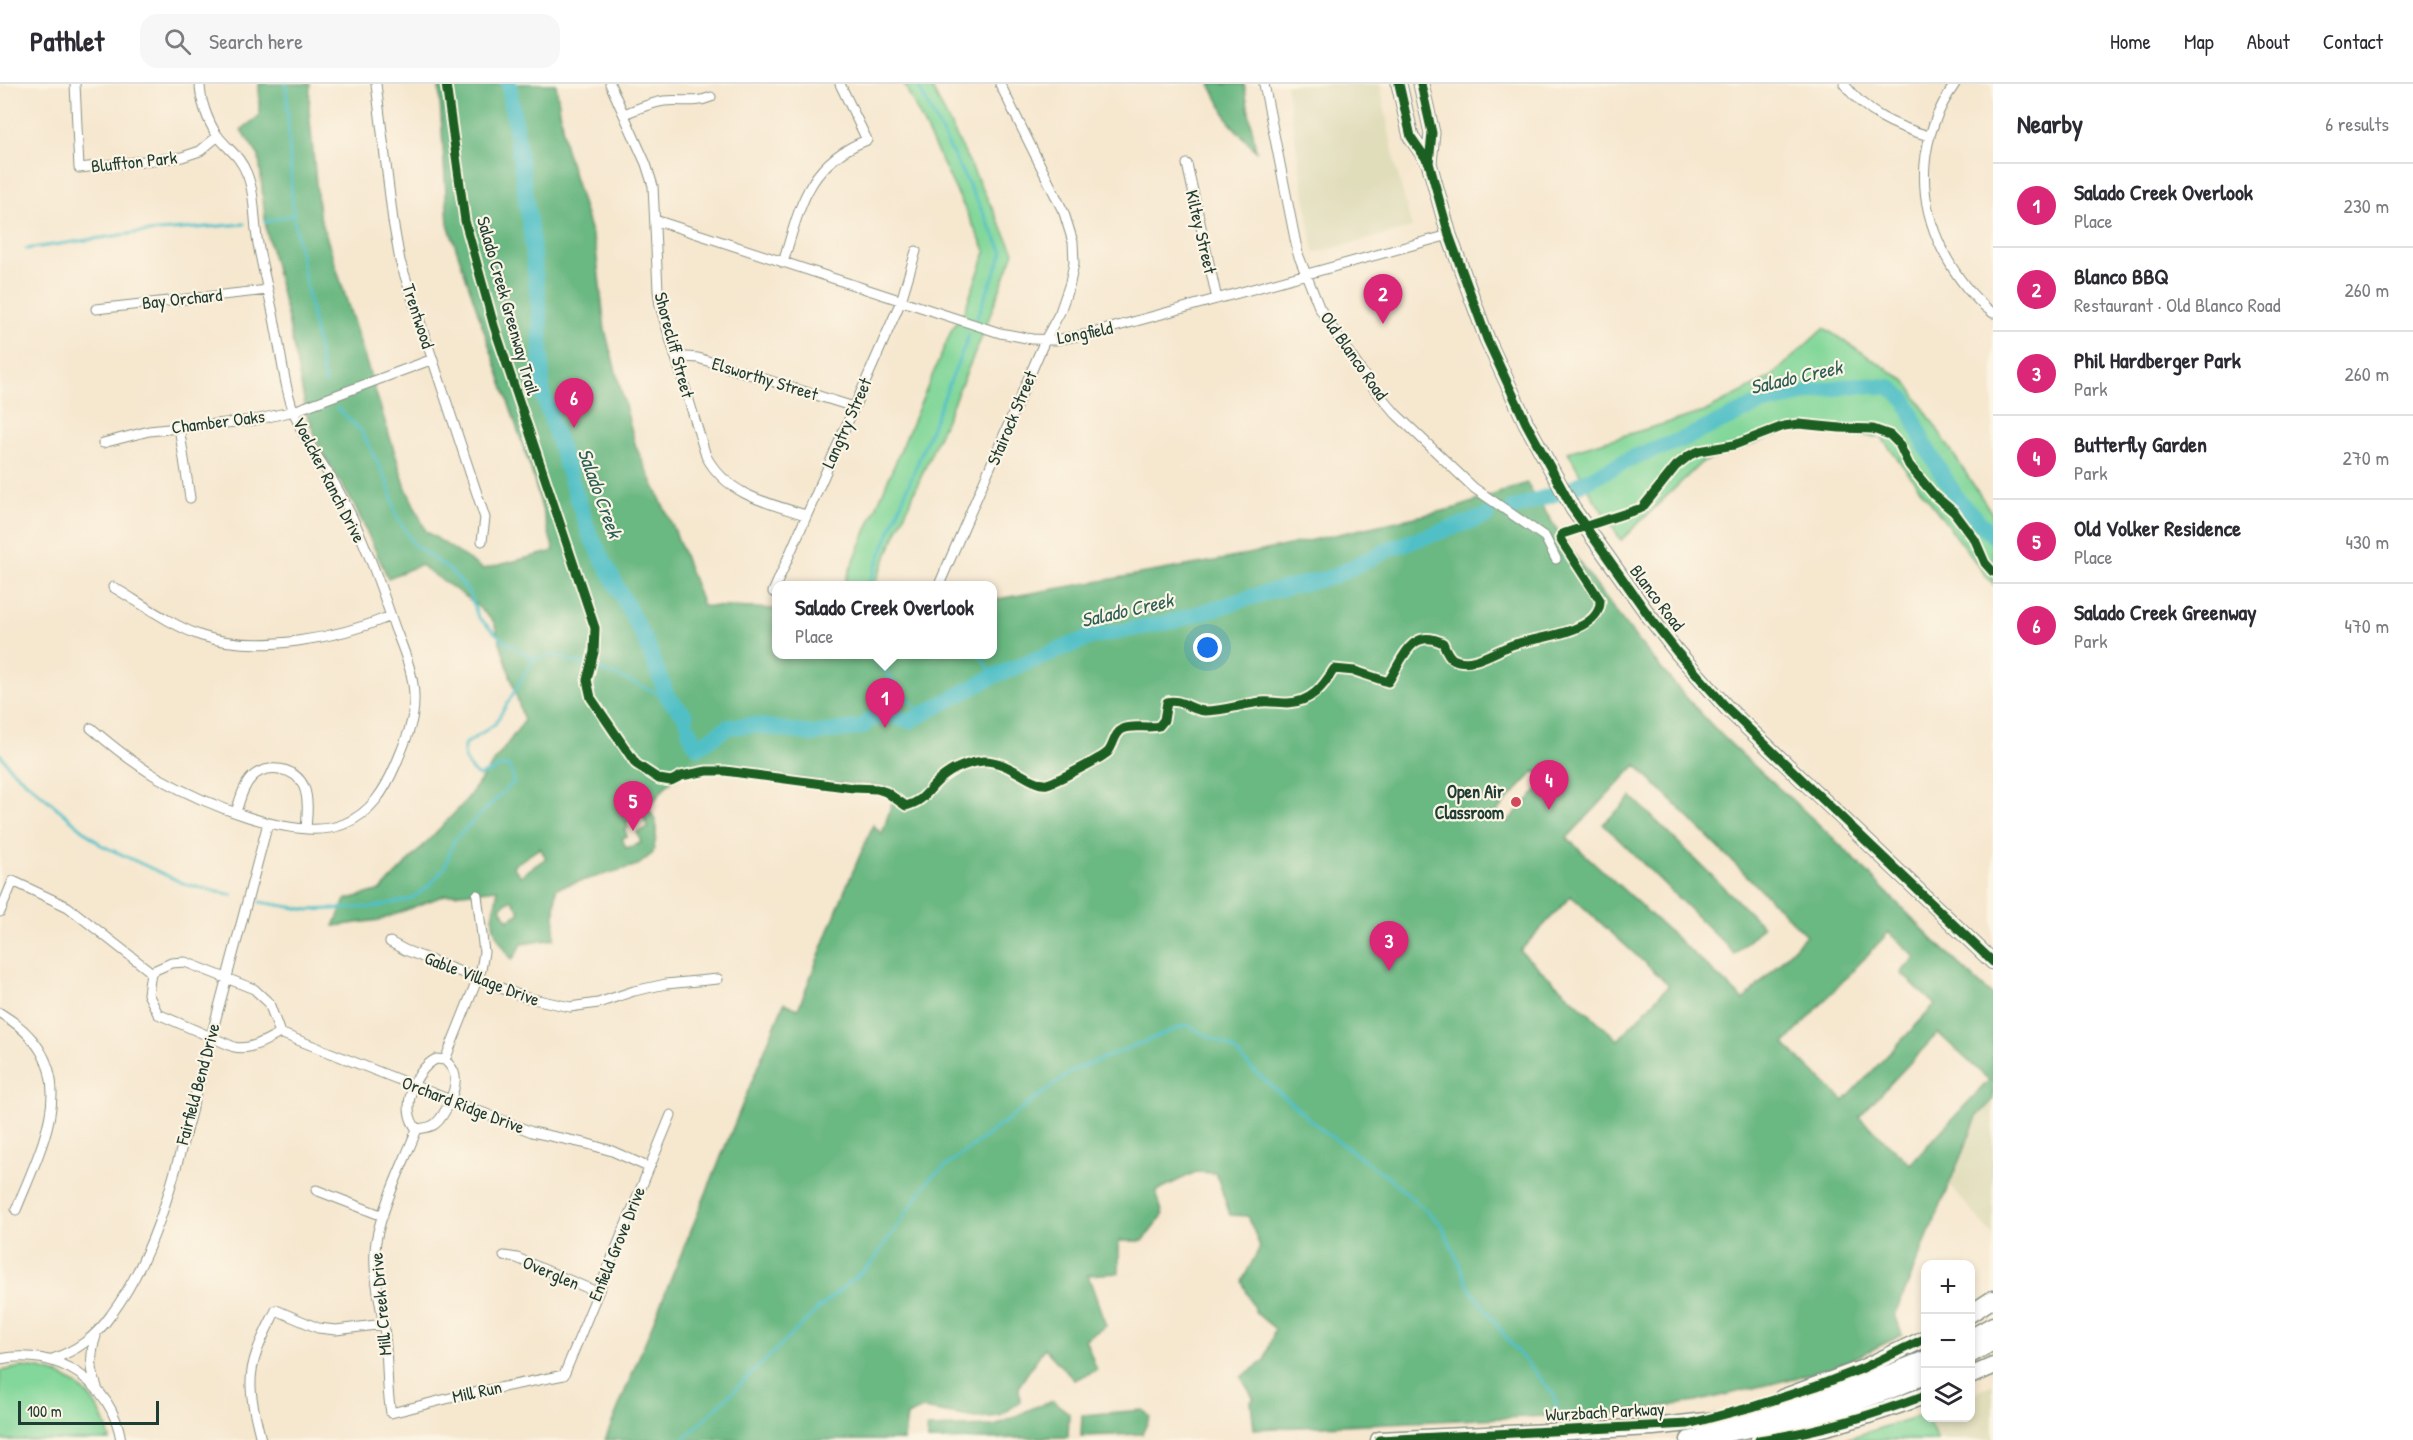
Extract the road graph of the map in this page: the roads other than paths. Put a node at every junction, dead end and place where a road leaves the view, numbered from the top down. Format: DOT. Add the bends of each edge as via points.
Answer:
graph roads {
  1 [pos="75,84"];
  2 [pos="200,84"];
  3 [pos="376,84"];
  4 [pos="610,84"];
  5 [pos="840,84"];
  6 [pos="1000,84"];
  7 [pos="1264,84"];
  8 [pos="1399,84"];
  9 [pos="1421,84"];
  10 [pos="1844,84"];
  11 [pos="1955,84"];
  12 [pos="711,97"];
  13 [pos="624,114"];
  14 [pos="218,136"];
  15 [pos="1929,136"];
  16 [pos="1429,163"];
  17 [pos="1187,164"];
  18 [pos="655,220"];
  19 [pos="1449,235"];
  20 [pos="916,251"];
  21 [pos="783,262"];
  22 [pos="1305,275"];
  23 [pos="268,290"];
  24 [pos="1217,299"];
  25 [pos="901,301"];
  26 [pos="96,309"];
  27 [pos="1993,314"];
  28 [pos="1045,340"];
  29 [pos="675,356"];
  30 [pos="433,359"];
  31 [pos="854,407"];
  32 [pos="294,411"];
  33 [pos="179,428"];
  34 [pos="103,443"];
  35 [pos="190,498"];
  36 [pos="806,515"];
  37 [pos="483,541"];
  38 [pos="1556,559"];
  39 [pos="778,581"];
  40 [pos="941,581"];
  41 [pos="113,587"];
  42 [pos="391,616"];
  43 [pos="91,728"];
  44 [pos="236,812"];
  45 [pos="268,823"];
  46 [pos="306,829"];
  47 [pos="477,895"];
  48 [pos="0,912"];
  49 [pos="390,942"];
  50 [pos="1993,962"];
  51 [pos="151,972"];
  52 [pos="226,979"];
  53 [pos="718,979"];
  54 [pos="478,980"];
  55 [pos="0,1013"];
  56 [pos="280,1033"];
  57 [pos="211,1036"];
  58 [pos="445,1060"];
  59 [pos="415,1086"];
  60 [pos="449,1100"];
  61 [pos="671,1115"];
  62 [pos="417,1129"];
  63 [pos="648,1167"];
  64 [pos="316,1190"];
  65 [pos="16,1210"];
  66 [pos="383,1216"];
  67 [pos="504,1256"];
  68 [pos="597,1292"];
  69 [pos="1993,1299"];
  70 [pos="1975,1311"];
  71 [pos="384,1324"];
  72 [pos="1993,1325"];
  73 [pos="97,1333"];
  74 [pos="1975,1336"];
  75 [pos="1921,1340"];
  76 [pos="1993,1342"];
  77 [pos="1975,1352"];
  78 [pos="0,1359"];
  79 [pos="50,1360"];
  80 [pos="1921,1361"];
  81 [pos="1993,1366"];
  82 [pos="1975,1374"];
  83 [pos="564,1375"];
  84 [pos="1921,1377"];
  85 [pos="97,1389"];
  86 [pos="1921,1397"];
  87 [pos="391,1413"];
  88 [pos="1688,1432"];
  89 [pos="121,1440"];
  90 [pos="261,1440"];
  91 [pos="1379,1440"];
  92 [pos="1759,1440"];
  1 -- 14 [label="street, Bluffton Park" via="79,168 182,157 200,151"];
  2 -- 14 [label="street, Voelcker Ranch Drive" via="203,104"];
  3 -- 30 [label="street, Trentwood" via="396,242"];
  4 -- 13 [label="street, Shorecliff Street"];
  5 -- 21 [label="street" via="867,140 837,155 809,185"];
  6 -- 28 [label="street, Stairock Street" via="1064,213 1073,242 1070,283"];
  7 -- 22 [label="street, Old Blanco Road"];
  8 -- 16 [label="main road, Blanco Road" via="1412,137"];
  9 -- 16 [label="main road, Blanco Road" via="1432,133"];
  10 -- 15 [label="street" via="1880,118"];
  11 -- 15 [label="street"];
  12 -- 13 [label="street" via="655,103"];
  13 -- 18 [label="street, Shorecliff Street" via="653,186"];
  14 -- 23 [label="street, Voelcker Ranch Drive" via="238,155 247,173"];
  15 -- 27 [label="street" via="1923,181 1934,231 1960,281"];
  16 -- 19 [label="main road, Blanco Road"];
  17 -- 24 [label="street, Kiltey Street"];
  18 -- 21 [label="street, Longfield"];
  18 -- 29 [label="street, Shorecliff Street" via="658,290"];
  19 -- 22 [label="street, Longfield"];
  19 -- 50 [label="main road, Blanco Road" via="1487,339 1540,451 1616,572 1677,652 1727,708"];
  20 -- 25 [label="street, Langtry Street"];
  21 -- 25 [label="street, Longfield"];
  22 -- 24 [label="street, Longfield"];
  22 -- 38 [label="street, Old Blanco Road" via="1336,334 1396,414 1474,488 1545,537"];
  23 -- 26 [label="street, Bay Orchard"];
  23 -- 32 [label="street, Voelcker Ranch Drive"];
  24 -- 28 [label="street, Longfield" via="1089,334"];
  25 -- 28 [label="street, Longfield" via="1000,333"];
  25 -- 31 [label="street, Langtry Street"];
  28 -- 40 [label="street, Stairock Street"];
  29 -- 31 [label="street, Elsworthy Street" via="698,358"];
  29 -- 36 [label="street, Shorecliff Street" via="702,448 715,471 742,494"];
  30 -- 32 [label="street, Chamber Oaks"];
  30 -- 37 [label="street, Trentwood" via="485,518"];
  31 -- 36 [label="street, Langtry Street"];
  32 -- 33 [label="street, Chamber Oaks" via="255,420"];
  32 -- 42 [label="street, Voelcker Ranch Drive" via="353,521"];
  33 -- 34 [label="street, Chamber Oaks"];
  33 -- 35 [label="street"];
  36 -- 39 [label="street, Langtry Street"];
  41 -- 42 [label="street" via="188,630 234,644 291,641 357,629"];
  42 -- 46 [label="street, Voelcker Ranch Drive" via="412,679 415,700 408,734 386,787 365,812 344,824"];
  43 -- 44 [label="street, Voelcker Ranch Drive" via="155,776"];
  44 -- 45 [label="street, Voelcker Ranch Drive"];
  44 -- 46 [label="street" via="252,777 269,769 287,771 304,787"];
  45 -- 46 [label="street, Voelcker Ranch Drive"];
  45 -- 52 [label="street, Fairfield Bend Drive"];
  47 -- 54 [label="street" via="483,952"];
  48 -- 51 [label="street" via="13,881 68,908"];
  49 -- 54 [label="street, Gable Village Drive"];
  51 -- 52 [label="street" via="185,962"];
  51 -- 57 [label="street" via="148,994 158,1014"];
  52 -- 56 [label="street" via="262,995"];
  52 -- 57 [label="street, Fairfield Bend Drive"];
  53 -- 54 [label="street, Gable Village Drive" via="634,990 598,1003 570,1007 536,1001"];
  54 -- 58 [label="street"];
  55 -- 65 [label="street" via="18,1025 38,1048 47,1066 53,1096 46,1136"];
  56 -- 57 [label="street" via="241,1049"];
  56 -- 59 [label="street, Orchard Ridge Drive"];
  57 -- 73 [label="street, Fairfield Bend Drive" via="163,1212 123,1298"];
  58 -- 59 [label="street" via="428,1063"];
  58 -- 60 [label="street" via="455,1080"];
  59 -- 60 [label="street, Orchard Ridge Drive"];
  59 -- 62 [label="street" via="408,1109 411,1123"];
  60 -- 62 [label="street" via="435,1124"];
  60 -- 63 [label="street, Orchard Ridge Drive" via="532,1132 612,1151"];
  61 -- 63 [label="street, Enfield Grove Drive"];
  62 -- 66 [label="street, Mill Creek Drive"];
  63 -- 68 [label="street, Enfield Grove Drive"];
  64 -- 66 [label="street"];
  66 -- 71 [label="street, Mill Creek Drive" via="376,1239 374,1271"];
  67 -- 68 [label="street, Overglen"];
  68 -- 83 [label="street, Enfield Grove Drive"];
  69 -- 70 [label="highway"];
  71 -- 87 [label="street, Mill Creek Drive"];
  71 -- 90 [label="street" via="336,1330 318,1328 276,1310 259,1345 251,1377"];
  72 -- 74 [label="highway"];
  73 -- 79 [label="street, Fairfield Bend Drive" via="79,1348"];
  73 -- 85 [label="street, Fairfield Bend Drive" via="91,1364"];
  75 -- 88 [label="highway" via="1861,1369"];
  76 -- 77 [label="highway"];
  78 -- 79 [label="street, Fairfield Bend Drive" via="29,1356"];
  79 -- 85 [label="street, Fairfield Bend Drive" via="76,1371"];
  80 -- 88 [label="highway, Wurzbach Parkway" via="1816,1400"];
  81 -- 82 [label="highway"];
  83 -- 87 [label="street, Mill Run"];
  84 -- 88 [label="highway, Wurzbach Parkway" via="1890,1392 1775,1424"];
  85 -- 89 [label="street, Fairfield Bend Drive" via="115,1416"];
  86 -- 92 [label="highway" via="1836,1426"];
  88 -- 91 [label="highway, Wurzbach Parkway"];
}
